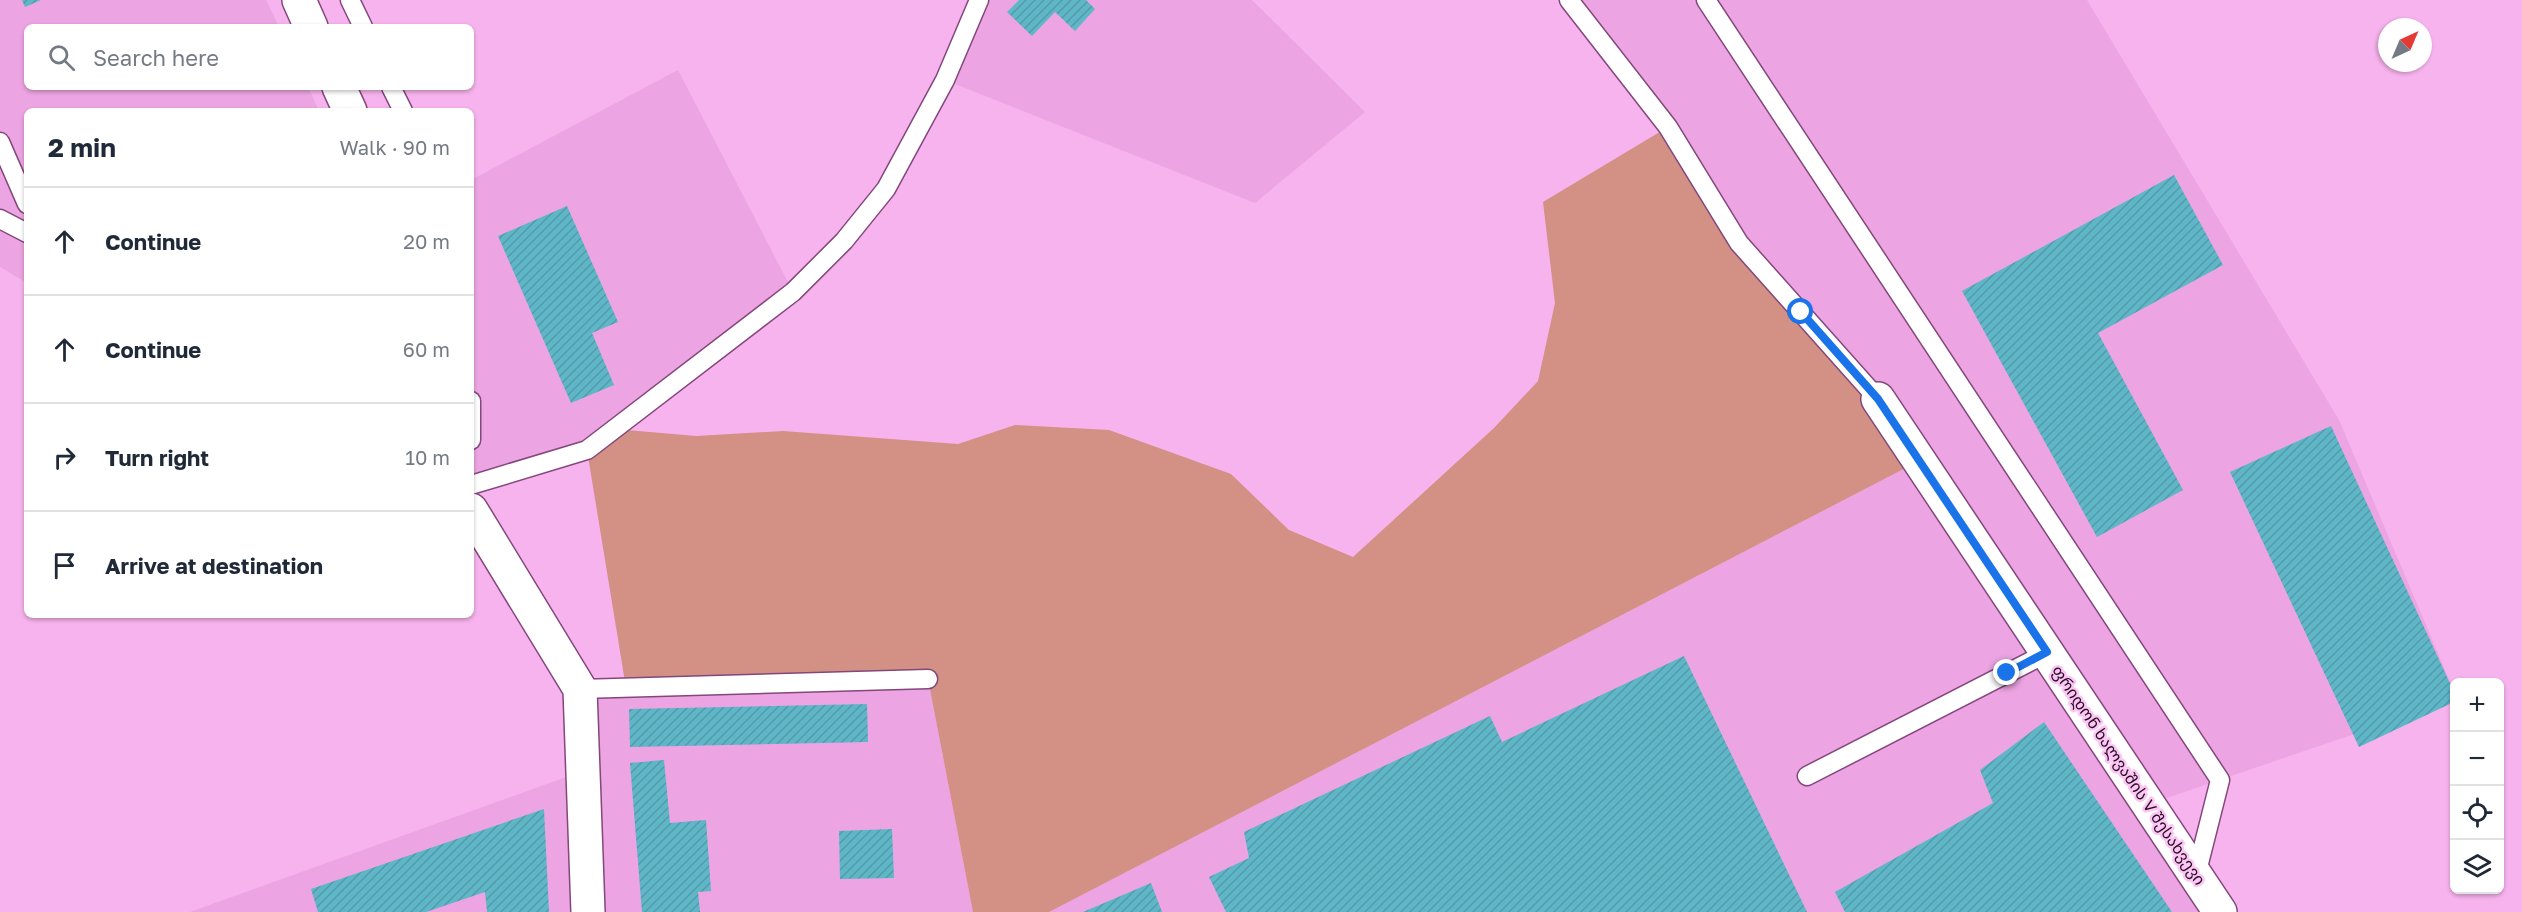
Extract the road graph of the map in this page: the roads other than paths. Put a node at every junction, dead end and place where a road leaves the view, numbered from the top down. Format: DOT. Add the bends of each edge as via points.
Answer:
graph roads {
  1 [pos="299,0"];
  2 [pos="350,0"];
  3 [pos="979,0"];
  4 [pos="1569,0"];
  5 [pos="1706,0"];
  6 [pos="310,24"];
  7 [pos="362,24"];
  8 [pos="340,90"];
  9 [pos="392,90"];
  10 [pos="349,108"];
  11 [pos="402,108"];
  12 [pos="0,142"];
  13 [pos="24,197"];
  14 [pos="0,219"];
  15 [pos="24,231"];
  16 [pos="1878,399"];
  17 [pos="474,484"];
  18 [pos="474,515"];
  19 [pos="2047,652"];
  20 [pos="928,679"];
  21 [pos="580,689"];
  22 [pos="1807,776"];
  23 [pos="2196,875"];
  24 [pos="588,912"];
  25 [pos="2220,912"];
  1 -- 6 [label="street"];
  2 -- 7 [label="lane"];
  3 -- 17 [label="lane" via="945,80 886,189 844,241 794,291 587,450"];
  4 -- 16 [label="lane" via="1668,127 1739,243"];
  5 -- 23 [label="lane" via="2220,780"];
  8 -- 10 [label="street"];
  9 -- 11 [label="lane"];
  12 -- 13 [label="lane"];
  14 -- 15 [label="lane"];
  16 -- 19 [label="street, ფრიდონ ხალვაშის V შესახვევი"];
  18 -- 21 [label="street"];
  19 -- 22 [label="lane"];
  19 -- 23 [label="street, ფრიდონ ხალვაშის V შესახვევი"];
  20 -- 21 [label="lane"];
  21 -- 24 [label="street"];
  23 -- 25 [label="street, ფრიდონ ხალვაშის V შესახვევი"];
}
